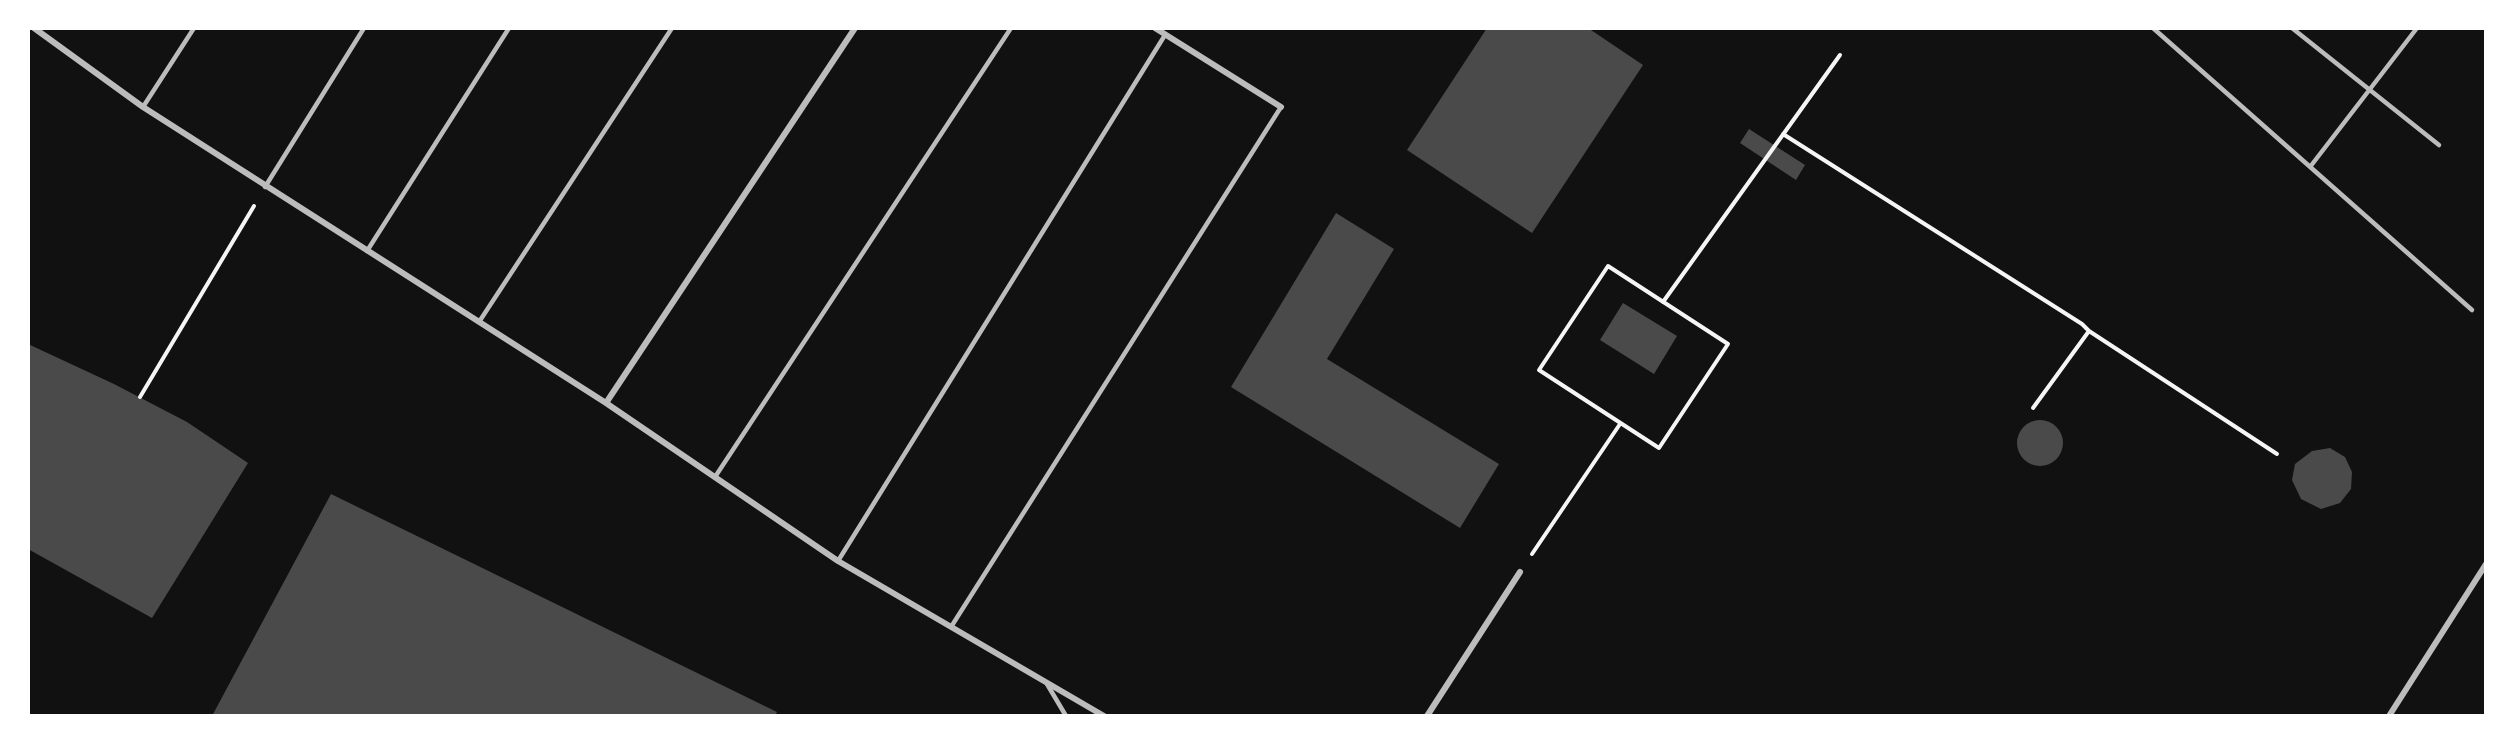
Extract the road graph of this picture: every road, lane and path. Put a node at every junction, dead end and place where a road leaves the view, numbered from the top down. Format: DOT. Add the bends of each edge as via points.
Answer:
graph roads {
  1 [pos="194,28"];
  2 [pos="364,28"];
  3 [pos="509,28"];
  4 [pos="672,28"];
  5 [pos="855,28"];
  6 [pos="1011,28"];
  7 [pos="1155,28"];
  8 [pos="2153,28"];
  9 [pos="2292,28"];
  10 [pos="2417,28"];
  11 [pos="35,29"];
  12 [pos="1165,35"];
  13 [pos="1840,55"];
  14 [pos="2370,90"];
  15 [pos="143,107"];
  16 [pos="1281,107"];
  17 [pos="1784,134"];
  18 [pos="2439,145"];
  19 [pos="2310,167"];
  20 [pos="265,187"];
  21 [pos="367,251"];
  22 [pos="1663,302"];
  23 [pos="2472,310"];
  24 [pos="479,322"];
  25 [pos="2089,331"];
  26 [pos="140,397"];
  27 [pos="606,404"];
  28 [pos="2033,408"];
  29 [pos="1620,424"];
  30 [pos="2277,454"];
  31 [pos="715,477"];
  32 [pos="838,561"];
  33 [pos="2486,564"];
  34 [pos="1520,572"];
  35 [pos="951,627"];
  36 [pos="1045,681"];
  37 [pos="1066,716"];
  38 [pos="1104,716"];
  39 [pos="1428,716"];
  40 [pos="2389,716"];
  1 -- 15 [label="lane"];
  2 -- 20 [label="lane"];
  3 -- 21 [label="lane"];
  4 -- 24 [label="lane"];
  5 -- 27 [label="street"];
  6 -- 31 [label="lane"];
  7 -- 12 [label="street"];
  8 -- 19 [label="lane"];
  9 -- 14 [label="lane"];
  10 -- 14 [label="lane"];
  11 -- 15 [label="street"];
  12 -- 16 [label="street"];
  12 -- 32 [label="lane"];
  13 -- 17 [label="path"];
  14 -- 18 [label="lane"];
  14 -- 19 [label="lane"];
  15 -- 20 [label="street"];
  16 -- 35 [label="lane"];
  17 -- 22 [label="path"];
  17 -- 25 [label="path"];
  19 -- 23 [label="lane"];
  20 -- 21 [label="street"];
  20 -- 26 [label="path"];
  21 -- 24 [label="street"];
  22 -- 29 [label="path" via="1728,344 1659,448"];
  22 -- 29 [label="path" via="1608,266 1539,370"];
  24 -- 27 [label="street"];
  25 -- 28 [label="path"];
  25 -- 30 [label="path"];
  27 -- 31 [label="street"];
  29 -- 34 [label="path"];
  31 -- 32 [label="street"];
  32 -- 35 [label="street"];
  33 -- 40 [label="street"];
  34 -- 39 [label="street"];
  35 -- 36 [label="street"];
  36 -- 37 [label="lane"];
  36 -- 38 [label="street"];
}
